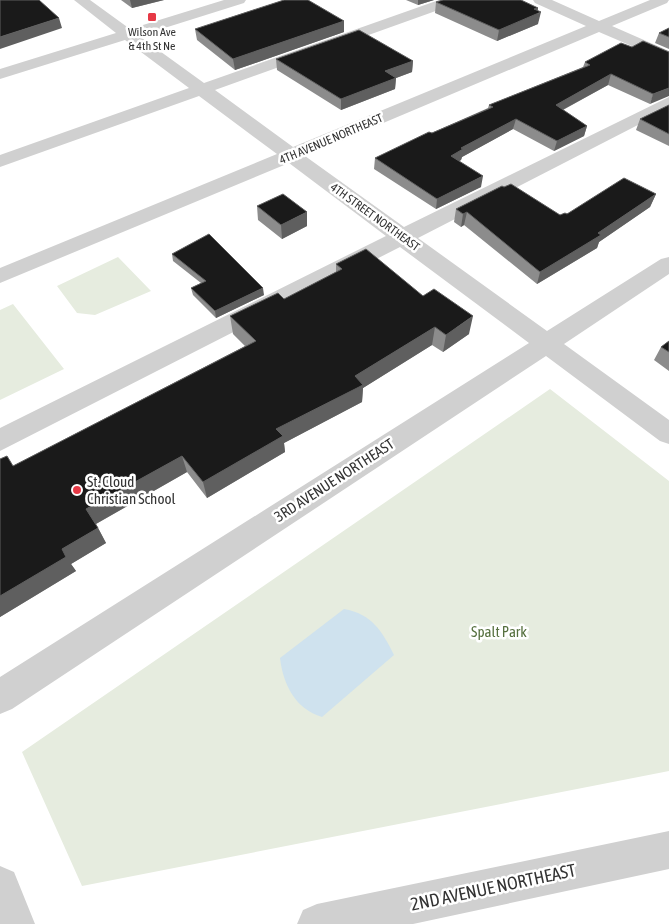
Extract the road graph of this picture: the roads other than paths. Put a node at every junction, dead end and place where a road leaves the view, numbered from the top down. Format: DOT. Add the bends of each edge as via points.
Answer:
graph roads {
  1 [pos="81,0"];
  2 [pos="239,0"];
  3 [pos="453,0"];
  4 [pos="540,0"];
  5 [pos="662,0"];
  6 [pos="599,26"];
  7 [pos="128,35"];
  8 [pos="669,56"];
  9 [pos="0,74"];
  10 [pos="203,90"];
  11 [pos="669,102"];
  12 [pos="292,156"];
  13 [pos="0,161"];
  14 [pos="402,236"];
  15 [pos="669,264"];
  16 [pos="0,276"];
  17 [pos="545,343"];
  18 [pos="669,434"];
  19 [pos="0,440"];
  20 [pos="0,697"];
  21 [pos="669,850"];
  22 [pos="0,886"];
  23 [pos="15,924"];
  24 [pos="316,924"];
  1 -- 7 [label="street, 4TH STREET NORTHEAST"];
  2 -- 7 [label="street"];
  3 -- 10 [label="street"];
  4 -- 6 [label="street"];
  5 -- 6 [label="street, 4TH AVENUE NORTHEAST"];
  6 -- 8 [label="street"];
  6 -- 12 [label="street, 4TH AVENUE NORTHEAST"];
  7 -- 9 [label="street"];
  7 -- 10 [label="street, 4TH STREET NORTHEAST"];
  10 -- 12 [label="street, 4TH STREET NORTHEAST"];
  10 -- 13 [label="street"];
  11 -- 14 [label="street"];
  12 -- 14 [label="street, 4TH STREET NORTHEAST"];
  12 -- 16 [label="street, 4TH AVENUE NORTHEAST"];
  14 -- 17 [label="street, 4TH STREET NORTHEAST"];
  14 -- 19 [label="street"];
  15 -- 17 [label="street, 3RD AVENUE NORTHEAST"];
  17 -- 18 [label="street, 4TH STREET NORTHEAST"];
  17 -- 20 [label="street, 3RD AVENUE NORTHEAST"];
  21 -- 24 [label="street, 2ND AVENUE NORTHEAST"];
  22 -- 23 [label="street"];
}
